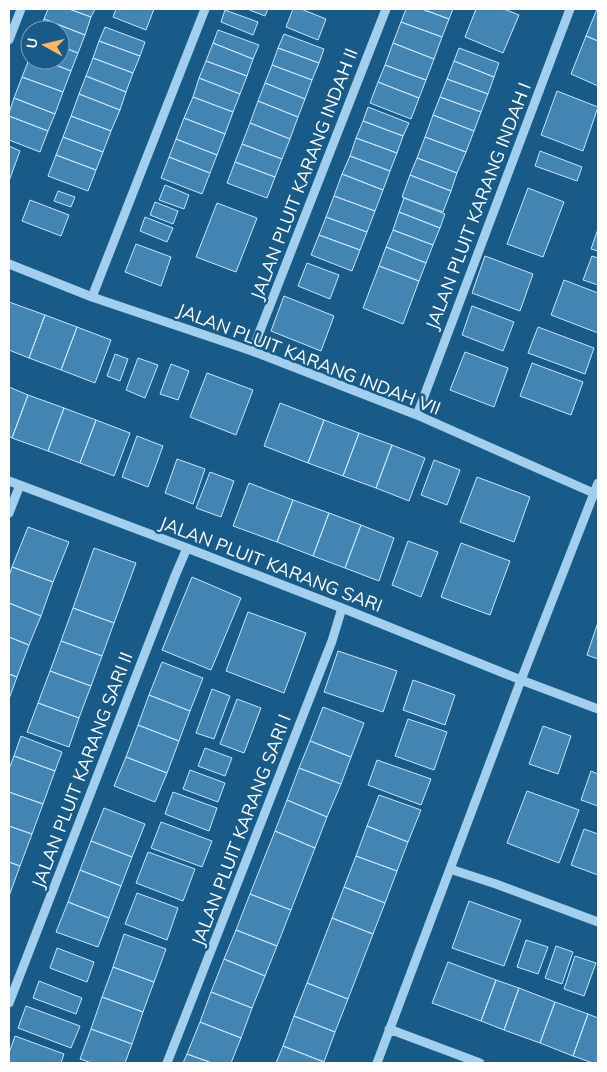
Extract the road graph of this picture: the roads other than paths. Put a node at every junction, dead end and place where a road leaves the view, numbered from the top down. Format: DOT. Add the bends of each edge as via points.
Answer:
graph roads {
  1 [pos="21,9"];
  2 [pos="205,9"];
  3 [pos="386,9"];
  4 [pos="570,9"];
  5 [pos="9,40"];
  6 [pos="9,264"];
  7 [pos="92,297"];
  8 [pos="252,351"];
  9 [pos="417,415"];
  10 [pos="9,481"];
  11 [pos="598,483"];
  12 [pos="20,485"];
  13 [pos="596,494"];
  14 [pos="9,513"];
  15 [pos="187,548"];
  16 [pos="342,608"];
  17 [pos="521,680"];
  18 [pos="598,709"];
  19 [pos="450,869"];
  20 [pos="598,922"];
  21 [pos="9,1003"];
  22 [pos="390,1029"];
  23 [pos="167,1063"];
  24 [pos="377,1063"];
  25 [pos="480,1063"];
  1 -- 5 [label="street"];
  2 -- 7 [label="street"];
  3 -- 8 [label="street, JALAN PLUIT KARANG INDAH II"];
  4 -- 9 [label="street, JALAN PLUIT KARANG INDAH I"];
  6 -- 7 [label="street, JALAN PLUIT KARANG INDAH VII"];
  7 -- 8 [label="street, JALAN PLUIT KARANG INDAH VII"];
  8 -- 9 [label="street, JALAN PLUIT KARANG INDAH VII"];
  9 -- 13 [label="street, JALAN PLUIT KARANG INDAH VII"];
  10 -- 12 [label="street, JALAN PLUIT KARANG SARI"];
  11 -- 13 [label="street"];
  12 -- 14 [label="street"];
  12 -- 15 [label="street, JALAN PLUIT KARANG SARI"];
  13 -- 17 [label="street"];
  15 -- 16 [label="street, JALAN PLUIT KARANG SARI"];
  15 -- 21 [label="street, JALAN PLUIT KARANG SARI II"];
  16 -- 17 [label="street, JALAN PLUIT KARANG SARI"];
  16 -- 23 [label="street, JALAN PLUIT KARANG SARI I" via="332,641"];
  17 -- 18 [label="street, JALAN PLUIT KARANG SARI"];
  17 -- 19 [label="street"];
  19 -- 20 [label="street"];
  19 -- 22 [label="street"];
  22 -- 24 [label="street"];
  22 -- 25 [label="street"];
}
